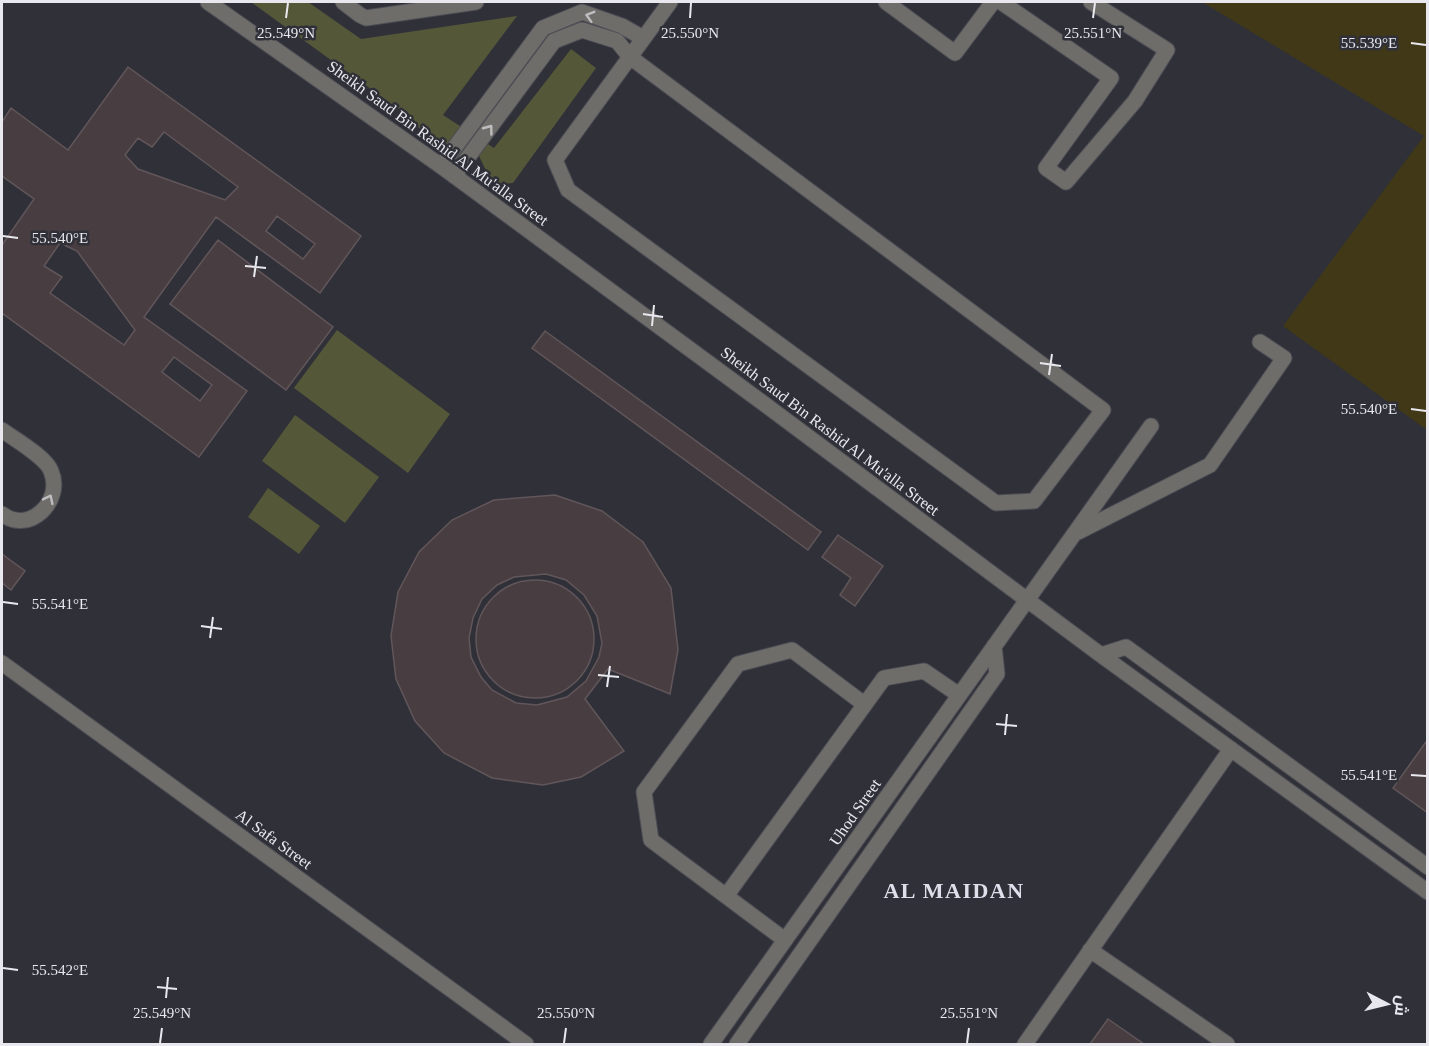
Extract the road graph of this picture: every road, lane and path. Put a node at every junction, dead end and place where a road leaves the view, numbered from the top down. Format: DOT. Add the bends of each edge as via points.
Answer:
graph roads {
  1 [pos="208,2"];
  2 [pos="343,2"];
  3 [pos="476,2"];
  4 [pos="670,2"];
  5 [pos="886,2"];
  6 [pos="993,2"];
  7 [pos="1001,2"];
  8 [pos="1091,2"];
  9 [pos="644,38"];
  10 [pos="630,57"];
  11 [pos="448,171"];
  12 [pos="1260,342"];
  13 [pos="1150,426"];
  14 [pos="2,430"];
  15 [pos="2,514"];
  16 [pos="1074,533"];
  17 [pos="1027,599"];
  18 [pos="994,646"];
  19 [pos="1101,655"];
  20 [pos="2,663"];
  21 [pos="959,695"];
  22 [pos="864,704"];
  23 [pos="1231,749"];
  24 [pos="1428,867"];
  25 [pos="1426,888"];
  26 [pos="726,896"];
  27 [pos="785,940"];
  28 [pos="1090,950"];
  29 [pos="526,1044"];
  30 [pos="711,1044"];
  31 [pos="737,1044"];
  32 [pos="1025,1044"];
  33 [pos="1227,1044"];
  1 -- 11 [label="street, Sheikh Saud Bin Rashid Al Mu'alla Street"];
  2 -- 3 [label="street" via="366,18"];
  4 -- 9 [label="street"];
  5 -- 6 [label="street" via="955,53"];
  7 -- 8 [label="street" via="1111,78 1046,168 1066,182 1135,101 1167,50"];
  9 -- 10 [label="street"];
  9 -- 11 [label="street, one-way" via="582,12 543,28"];
  10 -- 10 [label="street" via="1103,410 1034,501 996,503 568,189 555,160"];
  11 -- 10 [label="street, one-way" via="554,41 582,30 617,42"];
  11 -- 17 [label="street, Sheikh Saud Bin Rashid Al Mu'alla Street"];
  12 -- 16 [label="street" via="1284,358 1210,465"];
  13 -- 16 [label="street, Uhod Street"];
  15 -- 14 [label="street, one-way" via="17,520 29,519 48,505 54,493 51,470 44,460"];
  16 -- 17 [label="street, Uhod Street"];
  17 -- 18 [label="street, Uhod Street"];
  17 -- 19 [label="street, Sheikh Saud Bin Rashid Al Mu'alla Street"];
  18 -- 21 [label="street, Uhod Street"];
  18 -- 31 [label="street" via="998,674"];
  19 -- 23 [label="street, Sheikh Saud Bin Rashid Al Mu'alla Street"];
  19 -- 24 [label="street" via="1126,647"];
  20 -- 29 [label="street, Al Safa Street"];
  21 -- 22 [label="street" via="924,671 884,678"];
  21 -- 27 [label="street, Uhod Street"];
  22 -- 26 [label="street"];
  22 -- 26 [label="street" via="792,650 738,664 644,792 651,840"];
  23 -- 25 [label="street, Sheikh Saud Bin Rashid Al Mu'alla Street"];
  23 -- 28 [label="street"];
  26 -- 27 [label="street"];
  27 -- 30 [label="street, Uhod Street"];
  28 -- 32 [label="street"];
  28 -- 33 [label="street"];
}
